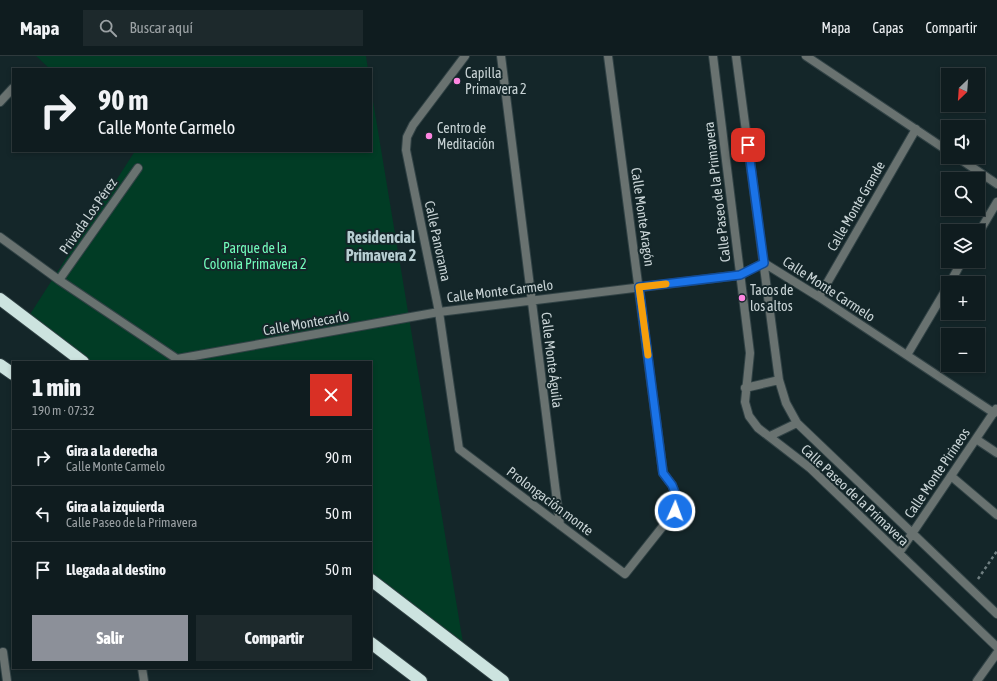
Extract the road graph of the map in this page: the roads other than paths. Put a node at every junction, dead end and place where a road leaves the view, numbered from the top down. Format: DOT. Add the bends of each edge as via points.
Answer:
graph roads {
  1 [pos="465,56"];
  2 [pos="501,56"];
  3 [pos="608,56"];
  4 [pos="713,56"];
  5 [pos="736,56"];
  6 [pos="806,56"];
  7 [pos="12,89"];
  8 [pos="0,102"];
  9 [pos="916,129"];
  10 [pos="941,146"];
  11 [pos="967,164"];
  12 [pos="138,168"];
  13 [pos="997,184"];
  14 [pos="997,202"];
  15 [pos="984,224"];
  16 [pos="0,237"];
  17 [pos="764,263"];
  18 [pos="740,275"];
  19 [pos="59,280"];
  20 [pos="639,287"];
  21 [pos="818,297"];
  22 [pos="941,298"];
  23 [pos="0,299"];
  24 [pos="531,300"];
  25 [pos="440,312"];
  26 [pos="907,355"];
  27 [pos="82,361"];
  28 [pos="0,365"];
  29 [pos="12,373"];
  30 [pos="779,380"];
  31 [pos="745,388"];
  32 [pos="996,410"];
  33 [pos="798,423"];
  34 [pos="770,436"];
  35 [pos="976,439"];
  36 [pos="459,449"];
  37 [pos="997,453"];
  38 [pos="951,476"];
  39 [pos="997,515"];
  40 [pos="560,525"];
  41 [pos="912,533"];
  42 [pos="899,553"];
  43 [pos="625,574"];
  44 [pos="372,581"];
  45 [pos="997,614"];
  46 [pos="372,644"];
  47 [pos="997,647"];
  48 [pos="3,652"];
  49 [pos="997,653"];
  50 [pos="142,669"];
  51 [pos="7,681"];
  52 [pos="144,681"];
  53 [pos="421,681"];
  54 [pos="504,681"];
  55 [pos="978,681"];
  1 -- 25 [label="street, Calle Panorama" via="413,125 406,150"];
  2 -- 24 [label="street, Calle Monte Águila"];
  3 -- 20 [label="street, Calle Monte Aragón"];
  4 -- 18 [label="street, Calle Paseo de la Primavera"];
  5 -- 17 [label="street, Calle Paseo de la Primavera"];
  6 -- 9 [label="street"];
  7 -- 8 [label="street"];
  9 -- 10 [label="street"];
  9 -- 21 [label="street, Calle Monte Grande"];
  11 -- 13 [label="street"];
  12 -- 19 [label="street, Privada Los Pérez"];
  14 -- 15 [label="street"];
  16 -- 19 [label="street"];
  17 -- 18 [label="street, Calle Monte Carmelo"];
  17 -- 21 [label="street, Calle Monte Carmelo"];
  17 -- 30 [label="street, Calle Paseo de la Primavera"];
  18 -- 20 [label="street, Calle Monte Carmelo"];
  18 -- 31 [label="street, Calle Paseo de la Primavera" via="750,353"];
  19 -- 25 [label="street, Calle Montecarlo" via="177,359"];
  20 -- 24 [label="street, Calle Monte Carmelo"];
  20 -- 43 [label="street, Calle Monte Aragón" via="663,473 672,485 678,500 675,511"];
  21 -- 26 [label="street, Calle Monte Carmelo"];
  22 -- 26 [label="street"];
  23 -- 27 [label="highway"];
  24 -- 25 [label="street, Calle Monte Carmelo"];
  24 -- 40 [label="street, Calle Monte Águila"];
  25 -- 36 [label="street, Calle Panorama"];
  26 -- 32 [label="street, Calle Monte Carmelo"];
  28 -- 29 [label="highway"];
  30 -- 31 [label="street"];
  30 -- 33 [label="street, Calle Paseo de la Primavera" via="786,403"];
  31 -- 34 [label="street, Calle Paseo de la Primavera" via="749,416 758,428"];
  32 -- 35 [label="street, Calle Monte Pirineos"];
  33 -- 34 [label="street"];
  33 -- 41 [label="street, Calle Paseo de la Primavera"];
  34 -- 42 [label="street, Calle Paseo de la Primavera" via="810,468"];
  35 -- 37 [label="street"];
  35 -- 38 [label="street, Calle Monte Pirineos"];
  36 -- 40 [label="street, Prolongación monte"];
  38 -- 39 [label="street"];
  38 -- 41 [label="street, Calle Monte Pirineos"];
  40 -- 43 [label="street, Prolongación monte"];
  41 -- 42 [label="street, Calle Monte Pirineos"];
  41 -- 45 [label="street, Calle Paseo de la Primavera"];
  42 -- 47 [label="street, Calle Paseo de la Primavera"];
  44 -- 54 [label="highway"];
  46 -- 53 [label="highway"];
  48 -- 51 [label="street"];
  49 -- 55 [label="street"];
  50 -- 52 [label="street"];
}
